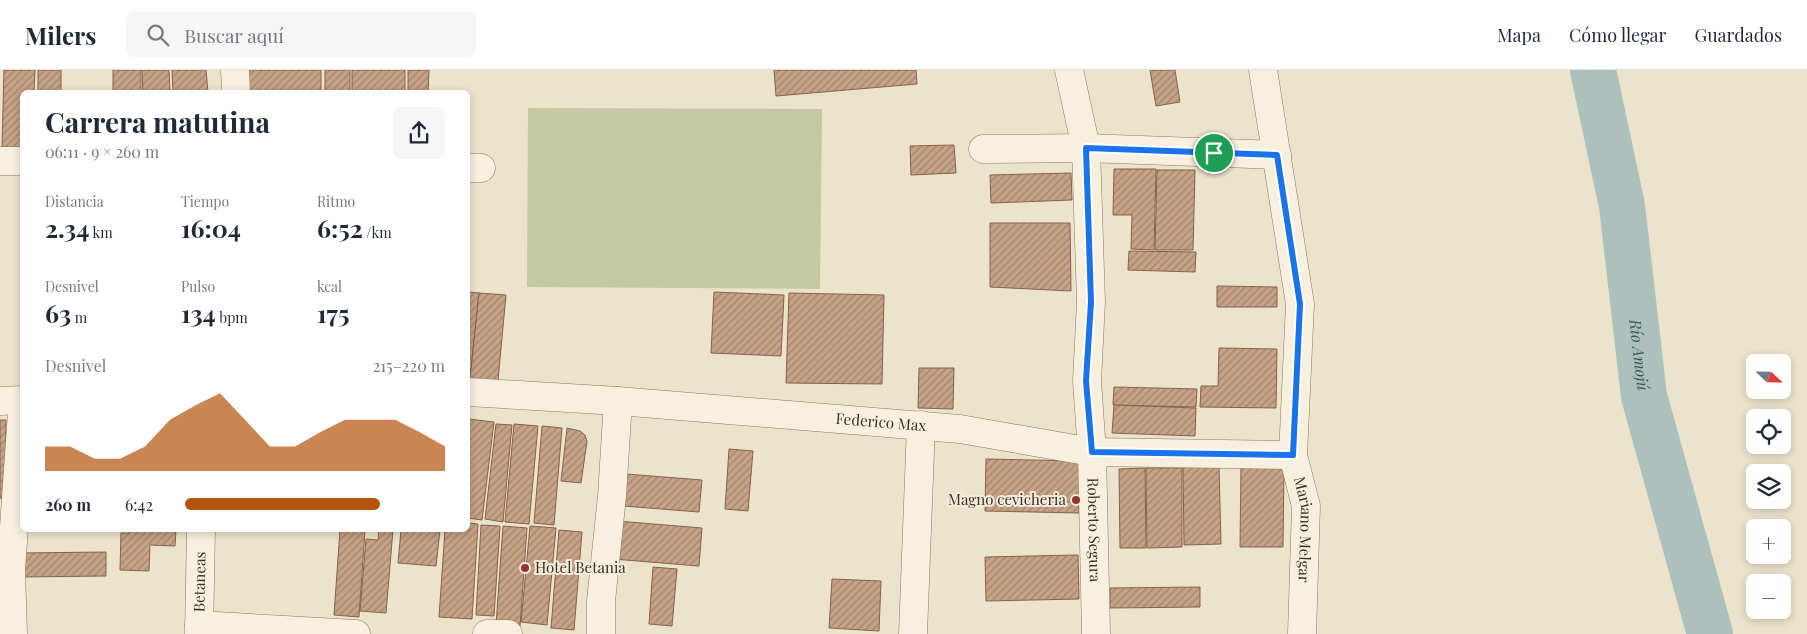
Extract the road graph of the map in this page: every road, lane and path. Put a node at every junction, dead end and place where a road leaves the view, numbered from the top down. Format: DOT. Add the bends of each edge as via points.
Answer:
graph roads {
  1 [pos="235,70"];
  2 [pos="1069,70"];
  3 [pos="1263,70"];
  4 [pos="236,90"];
  5 [pos="1086,148"];
  6 [pos="983,149"];
  7 [pos="1277,155"];
  8 [pos="0,161"];
  9 [pos="20,161"];
  10 [pos="470,392"];
  11 [pos="20,400"];
  12 [pos="0,401"];
  13 [pos="618,401"];
  14 [pos="921,425"];
  15 [pos="20,441"];
  16 [pos="1092,452"];
  17 [pos="1293,455"];
  18 [pos="201,532"];
  19 [pos="199,629"];
  20 [pos="13,634"];
  21 [pos="356,634"];
  22 [pos="487,634"];
  23 [pos="508,634"];
  24 [pos="601,634"];
  25 [pos="913,634"];
  26 [pos="1096,634"];
  27 [pos="1302,634"];
  1 -- 4 [label="street"];
  2 -- 5 [label="street, Roberto Segura"];
  3 -- 7 [label="street, Mariano Melgar"];
  5 -- 6 [label="street"];
  5 -- 7 [label="street"];
  5 -- 16 [label="street, Roberto Segura" via="1091,302 1086,381"];
  7 -- 17 [label="street, Mariano Melgar" via="1300,304"];
  8 -- 9 [label="street"];
  10 -- 13 [label="street, Federico Max"];
  11 -- 12 [label="street"];
  13 -- 14 [label="street, Federico Max"];
  13 -- 24 [label="street"];
  14 -- 16 [label="street, Federico Max"];
  14 -- 25 [label="street"];
  15 -- 20 [label="street" via="11,570"];
  16 -- 17 [label="street, Federico Max"];
  16 -- 26 [label="street, Roberto Segura"];
  17 -- 27 [label="street, Mariano Melgar" via="1306,506"];
  18 -- 19 [label="street, Betaneas"];
  19 -- 21 [label="street"];
  22 -- 23 [label="street"];
}
